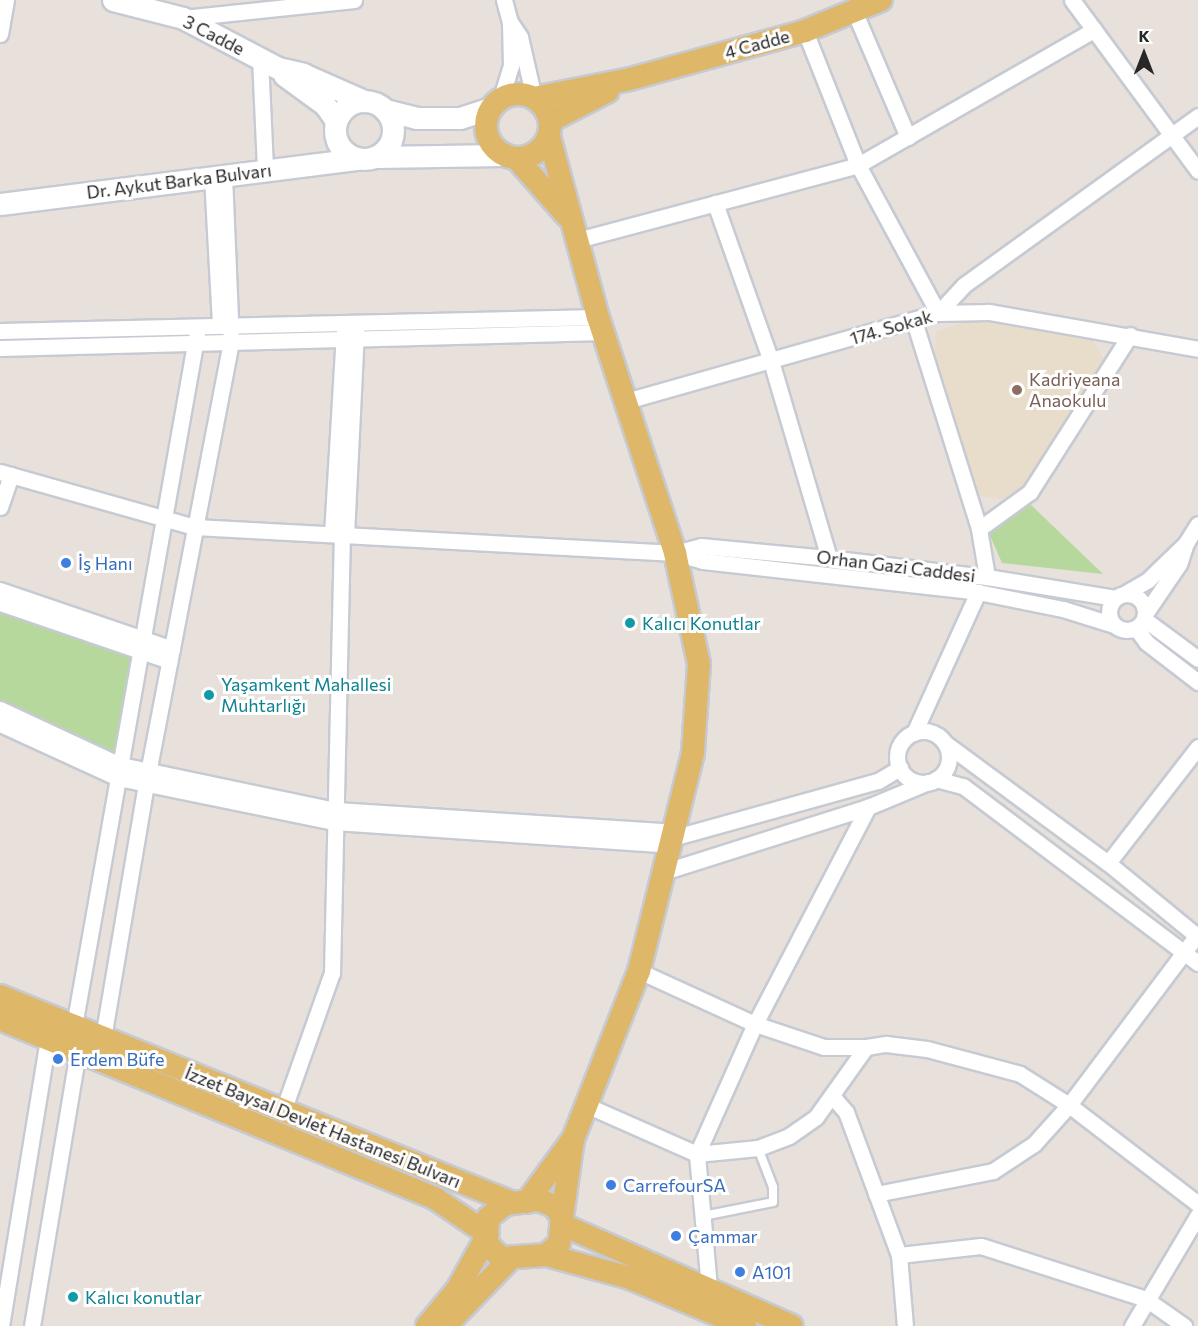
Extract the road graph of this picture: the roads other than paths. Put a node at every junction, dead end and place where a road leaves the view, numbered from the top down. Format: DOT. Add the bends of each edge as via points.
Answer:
graph roads {
  1 [pos="6,0"];
  2 [pos="113,0"];
  3 [pos="354,0"];
  4 [pos="504,0"];
  5 [pos="881,0"];
  6 [pos="1072,0"];
  7 [pos="855,13"];
  8 [pos="183,18"];
  9 [pos="510,22"];
  10 [pos="1094,30"];
  11 [pos="805,31"];
  12 [pos="0,34"];
  13 [pos="269,63"];
  14 [pos="630,79"];
  15 [pos="534,98"];
  16 [pos="364,101"];
  17 [pos="496,103"];
  18 [pos="385,110"];
  19 [pos="1198,116"];
  20 [pos="549,128"];
  21 [pos="336,129"];
  22 [pos="1170,136"];
  23 [pos="908,137"];
  24 [pos="510,157"];
  25 [pos="367,158"];
  26 [pos="858,165"];
  27 [pos="266,169"];
  28 [pos="1198,171"];
  29 [pos="218,175"];
  30 [pos="715,203"];
  31 [pos="0,204"];
  32 [pos="573,230"];
  33 [pos="938,313"];
  34 [pos="914,321"];
  35 [pos="601,325"];
  36 [pos="225,326"];
  37 [pos="198,327"];
  38 [pos="0,331"];
  39 [pos="350,331"];
  40 [pos="1130,335"];
  41 [pos="231,342"];
  42 [pos="195,343"];
  43 [pos="0,348"];
  44 [pos="1198,349"];
  45 [pos="771,361"];
  46 [pos="626,401"];
  47 [pos="5,473"];
  48 [pos="0,507"];
  49 [pos="164,518"];
  50 [pos="1198,524"];
  51 [pos="195,527"];
  52 [pos="979,529"];
  53 [pos="340,535"];
  54 [pos="1186,543"];
  55 [pos="675,553"];
  56 [pos="829,558"];
  57 [pos="987,577"];
  58 [pos="0,590"];
  59 [pos="978,592"];
  60 [pos="1120,596"];
  61 [pos="0,603"];
  62 [pos="1142,620"];
  63 [pos="1114,625"];
  64 [pos="142,644"];
  65 [pos="171,655"];
  66 [pos="1198,659"];
  67 [pos="1198,682"];
  68 [pos="0,709"];
  69 [pos="0,724"];
  70 [pos="914,733"];
  71 [pos="945,743"];
  72 [pos="1198,747"];
  73 [pos="900,768"];
  74 [pos="119,771"];
  75 [pos="147,777"];
  76 [pos="932,781"];
  77 [pos="868,807"];
  78 [pos="335,816"];
  79 [pos="672,838"];
  80 [pos="1108,862"];
  81 [pos="663,872"];
  82 [pos="1197,936"];
  83 [pos="1185,953"];
  84 [pos="1198,963"];
  85 [pos="639,971"];
  86 [pos="0,996"];
  87 [pos="0,1019"];
  88 [pos="755,1024"];
  89 [pos="74,1026"];
  90 [pos="103,1038"];
  91 [pos="48,1039"];
  92 [pos="866,1047"];
  93 [pos="78,1050"];
  94 [pos="833,1096"];
  95 [pos="586,1105"];
  96 [pos="1069,1105"];
  97 [pos="282,1111"];
  98 [pos="573,1139"];
  99 [pos="758,1148"];
  100 [pos="697,1154"];
  101 [pos="876,1194"];
  102 [pos="520,1202"];
  103 [pos="1198,1204"];
  104 [pos="1198,1215"];
  105 [pos="703,1216"];
  106 [pos="562,1221"];
  107 [pos="486,1236"];
  108 [pos="546,1255"];
  109 [pos="899,1255"];
  110 [pos="509,1260"];
  111 [pos="709,1287"];
  112 [pos="1146,1299"];
  113 [pos="742,1325"];
  114 [pos="1,1326"];
  115 [pos="32,1326"];
  116 [pos="427,1326"];
  117 [pos="446,1326"];
  118 [pos="792,1326"];
  119 [pos="905,1326"];
  120 [pos="1132,1326"];
  121 [pos="1184,1326"];
  1 -- 12 [label="street"];
  2 -- 8 [label="main road, 3 Cadde"];
  3 -- 8 [label="street"];
  4 -- 9 [label="street"];
  5 -- 7 [label="main road, 4 Cadde"];
  6 -- 10 [label="street"];
  7 -- 11 [label="main road, 4 Cadde"];
  7 -- 23 [label="street"];
  8 -- 13 [label="main road, 3 Cadde"];
  9 -- 15 [label="street" via="520,37"];
  9 -- 17 [label="street" via="511,66"];
  10 -- 22 [label="street"];
  10 -- 23 [label="street"];
  11 -- 14 [label="main road, 4 Cadde"];
  11 -- 26 [label="street"];
  13 -- 16 [label="main road"];
  13 -- 21 [label="main road" via="325,105"];
  13 -- 27 [label="street"];
  14 -- 15 [label="main road"];
  14 -- 20 [label="main road"];
  15 -- 17 [label="main road" via="518,94"];
  15 -- 20 [label="main road"];
  16 -- 18 [label="main road"];
  16 -- 21 [label="main road" via="344,109"];
  17 -- 18 [label="main road" via="460,118 416,117"];
  17 -- 24 [label="main road" via="485,123 488,138"];
  18 -- 25 [label="main road" via="393,133 388,147"];
  19 -- 22 [label="street"];
  20 -- 24 [label="main road" via="534,154"];
  20 -- 32 [label="main road"];
  21 -- 25 [label="main road" via="343,151"];
  21 -- 27 [label="main road" via="318,151 285,158"];
  22 -- 28 [label="street"];
  22 -- 33 [label="street" via="964,285"];
  23 -- 26 [label="street"];
  24 -- 25 [label="main road, Dr. Aykut Barka Bulvarı"];
  24 -- 32 [label="main road"];
  25 -- 27 [label="main road, Dr. Aykut Barka Bulvarı" via="294,170"];
  26 -- 30 [label="street"];
  26 -- 33 [label="street"];
  27 -- 29 [label="main road, Dr. Aykut Barka Bulvarı"];
  29 -- 31 [label="main road, Dr. Aykut Barka Bulvarı"];
  29 -- 36 [label="street"];
  30 -- 32 [label="street"];
  30 -- 45 [label="street"];
  32 -- 35 [label="main road"];
  33 -- 34 [label="street, 174. Sokak"];
  33 -- 40 [label="street, 174. Sokak" via="989,312"];
  34 -- 45 [label="street, 174. Sokak"];
  34 -- 52 [label="street"];
  35 -- 39 [label="street"];
  35 -- 46 [label="main road"];
  36 -- 37 [label="street"];
  36 -- 39 [label="street"];
  36 -- 41 [label="street"];
  37 -- 38 [label="street"];
  37 -- 42 [label="street"];
  39 -- 41 [label="street"];
  39 -- 53 [label="street"];
  40 -- 44 [label="street, 174. Sokak"];
  40 -- 52 [label="street" via="1030,492"];
  41 -- 42 [label="street"];
  41 -- 51 [label="street"];
  42 -- 43 [label="street"];
  42 -- 49 [label="street"];
  45 -- 46 [label="street, 174. Sokak"];
  45 -- 56 [label="street"];
  46 -- 55 [label="main road"];
  47 -- 48 [label="street"];
  47 -- 49 [label="street"];
  49 -- 51 [label="street"];
  49 -- 64 [label="street"];
  50 -- 54 [label="street"];
  51 -- 53 [label="street"];
  51 -- 65 [label="street"];
  52 -- 57 [label="street"];
  53 -- 55 [label="street"];
  53 -- 78 [label="street"];
  54 -- 60 [label="street" via="1148,580"];
  54 -- 62 [label="street" via="1179,564"];
  55 -- 56 [label="street, Orhan Gazi Caddesi" via="701,546"];
  55 -- 59 [label="street" via="703,561"];
  55 -- 79 [label="main road" via="699,664 693,753"];
  56 -- 57 [label="street, Orhan Gazi Caddesi"];
  57 -- 60 [label="street, Orhan Gazi Caddesi"];
  58 -- 64 [label="street"];
  59 -- 63 [label="street" via="1063,609"];
  59 -- 70 [label="street"];
  60 -- 62 [label="street" via="1139,598"];
  60 -- 63 [label="street" via="1109,608"];
  61 -- 64 [label="street"];
  62 -- 63 [label="street" via="1125,630"];
  62 -- 66 [label="street"];
  62 -- 67 [label="street" via="1146,642"];
  64 -- 65 [label="street"];
  64 -- 74 [label="street"];
  65 -- 75 [label="street"];
  68 -- 74 [label="street"];
  69 -- 74 [label="street"];
  70 -- 71 [label="street" via="931,733"];
  70 -- 73 [label="street" via="898,752"];
  71 -- 76 [label="street" via="949,759"];
  71 -- 80 [label="street"];
  72 -- 80 [label="street"];
  73 -- 76 [label="street" via="912,780"];
  73 -- 79 [label="street" via="878,782"];
  74 -- 75 [label="street"];
  74 -- 89 [label="street"];
  75 -- 78 [label="street"];
  75 -- 90 [label="street"];
  76 -- 77 [label="street"];
  76 -- 83 [label="street" via="963,786"];
  77 -- 81 [label="street"];
  77 -- 88 [label="street"];
  78 -- 79 [label="street"];
  78 -- 97 [label="street" via="332,973"];
  79 -- 81 [label="main road"];
  80 -- 82 [label="street"];
  81 -- 85 [label="main road"];
  82 -- 83 [label="street"];
  83 -- 84 [label="street"];
  83 -- 96 [label="street"];
  85 -- 88 [label="street"];
  85 -- 95 [label="main road"];
  86 -- 89 [label="main road, İzzet Baysal Devlet Hastanesi Bulvarı"];
  87 -- 91 [label="main road, İzzet Baysal Devlet Hastanesi Bulvarı"];
  88 -- 92 [label="street" via="824,1047"];
  88 -- 100 [label="street"];
  89 -- 90 [label="main road, İzzet Baysal Devlet Hastanesi Bulvarı"];
  90 -- 97 [label="main road, İzzet Baysal Devlet Hastanesi Bulvarı"];
  91 -- 93 [label="main road, İzzet Baysal Devlet Hastanesi Bulvarı"];
  91 -- 114 [label="street"];
  92 -- 94 [label="street"];
  92 -- 96 [label="street" via="886,1044 927,1049 998,1067 1020,1074"];
  93 -- 107 [label="main road, İzzet Baysal Devlet Hastanesi Bulvarı" via="436,1199"];
  93 -- 115 [label="street"];
  94 -- 99 [label="street" via="804,1127"];
  94 -- 101 [label="street" via="846,1112"];
  95 -- 98 [label="main road"];
  95 -- 100 [label="street"];
  96 -- 101 [label="street" via="1034,1144 993,1171"];
  96 -- 103 [label="street"];
  97 -- 102 [label="main road, İzzet Baysal Devlet Hastanesi Bulvarı"];
  98 -- 102 [label="main road"];
  98 -- 106 [label="main road"];
  99 -- 100 [label="street"];
  99 -- 105 [label="lane" via="773,1187 773,1202"];
  100 -- 105 [label="street"];
  101 -- 109 [label="street"];
  102 -- 106 [label="main road, İzzet Baysal Devlet Hastanesi Bulvarı" via="548,1202"];
  102 -- 107 [label="main road" via="495,1210"];
  104 -- 112 [label="street"];
  105 -- 111 [label="street"];
  106 -- 108 [label="main road" via="560,1244"];
  106 -- 111 [label="main road, İzzet Baysal Devlet Hastanesi Bulvarı"];
  107 -- 110 [label="main road, İzzet Baysal Devlet Hastanesi Bulvarı" via="490,1249"];
  107 -- 116 [label="main road" via="457,1290"];
  108 -- 110 [label="main road"];
  108 -- 113 [label="main road" via="630,1278"];
  109 -- 112 [label="street" via="981,1246"];
  109 -- 119 [label="street"];
  110 -- 117 [label="main road"];
  111 -- 118 [label="main road, İzzet Baysal Devlet Hastanesi Bulvarı"];
  112 -- 120 [label="street"];
  112 -- 121 [label="street"];
}
